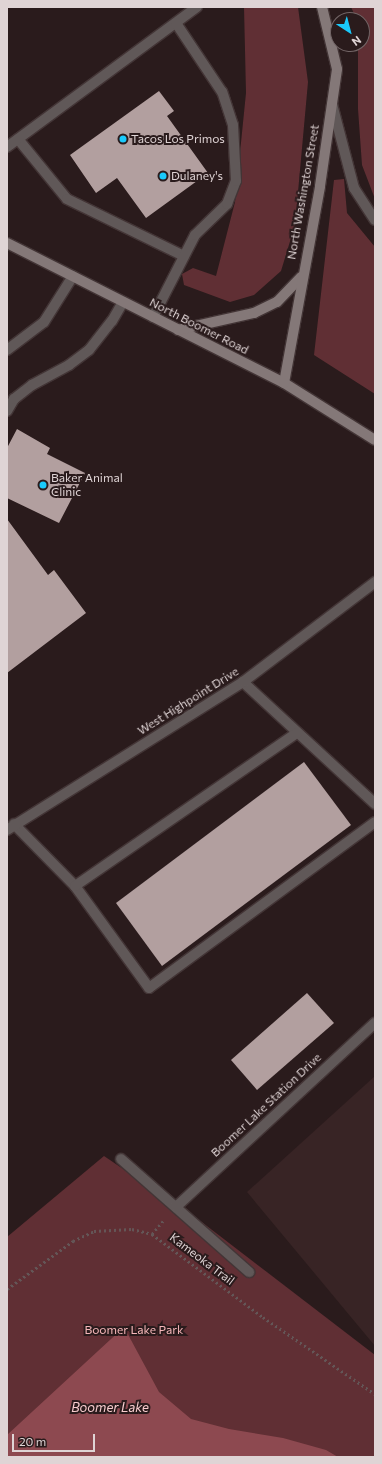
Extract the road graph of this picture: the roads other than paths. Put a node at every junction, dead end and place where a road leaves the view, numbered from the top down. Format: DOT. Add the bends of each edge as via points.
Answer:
graph roads {
  1 [pos="197,7"];
  2 [pos="322,7"];
  3 [pos="176,23"];
  4 [pos="332,104"];
  5 [pos="18,139"];
  6 [pos="7,147"];
  7 [pos="375,220"];
  8 [pos="7,243"];
  9 [pos="184,256"];
  10 [pos="73,276"];
  11 [pos="301,277"];
  12 [pos="123,302"];
  13 [pos="153,317"];
  14 [pos="178,330"];
  15 [pos="7,350"];
  16 [pos="284,383"];
  17 [pos="7,411"];
  18 [pos="375,440"];
  19 [pos="375,582"];
  20 [pos="244,682"];
  21 [pos="297,733"];
  22 [pos="375,804"];
  23 [pos="375,822"];
  24 [pos="11,827"];
  25 [pos="75,886"];
  26 [pos="375,1023"];
  27 [pos="121,1159"];
  28 [pos="176,1208"];
  29 [pos="249,1272"];
  1 -- 3 [label="street"];
  2 -- 4 [label="main road, North Washington Street" via="337,69"];
  3 -- 5 [label="street"];
  3 -- 9 [label="street" via="222,92 233,125 236,181 227,204 195,235"];
  4 -- 7 [label="street" via="354,188"];
  4 -- 11 [label="main road, North Washington Street" via="320,186"];
  5 -- 6 [label="street"];
  5 -- 9 [label="street" via="68,199"];
  8 -- 10 [label="main road, North Boomer Road"];
  9 -- 13 [label="street"];
  10 -- 12 [label="main road, North Boomer Road"];
  10 -- 15 [label="street" via="44,322"];
  11 -- 14 [label="main road" via="277,302 254,313"];
  11 -- 16 [label="main road, North Washington Street"];
  12 -- 13 [label="main road, North Boomer Road"];
  12 -- 17 [label="street" via="112,321 89,350 69,365 32,385 14,399"];
  13 -- 14 [label="main road, North Boomer Road"];
  14 -- 16 [label="main road, North Boomer Road"];
  16 -- 18 [label="main road, North Boomer Road"];
  19 -- 20 [label="street, West Highpoint Drive"];
  20 -- 21 [label="street"];
  20 -- 24 [label="street, West Highpoint Drive"];
  21 -- 22 [label="street"];
  21 -- 25 [label="street"];
  23 -- 25 [label="street" via="150,988"];
  24 -- 25 [label="street"];
  26 -- 28 [label="street, Boomer Lake Station Drive"];
  27 -- 28 [label="street"];
  28 -- 29 [label="street"];
}
